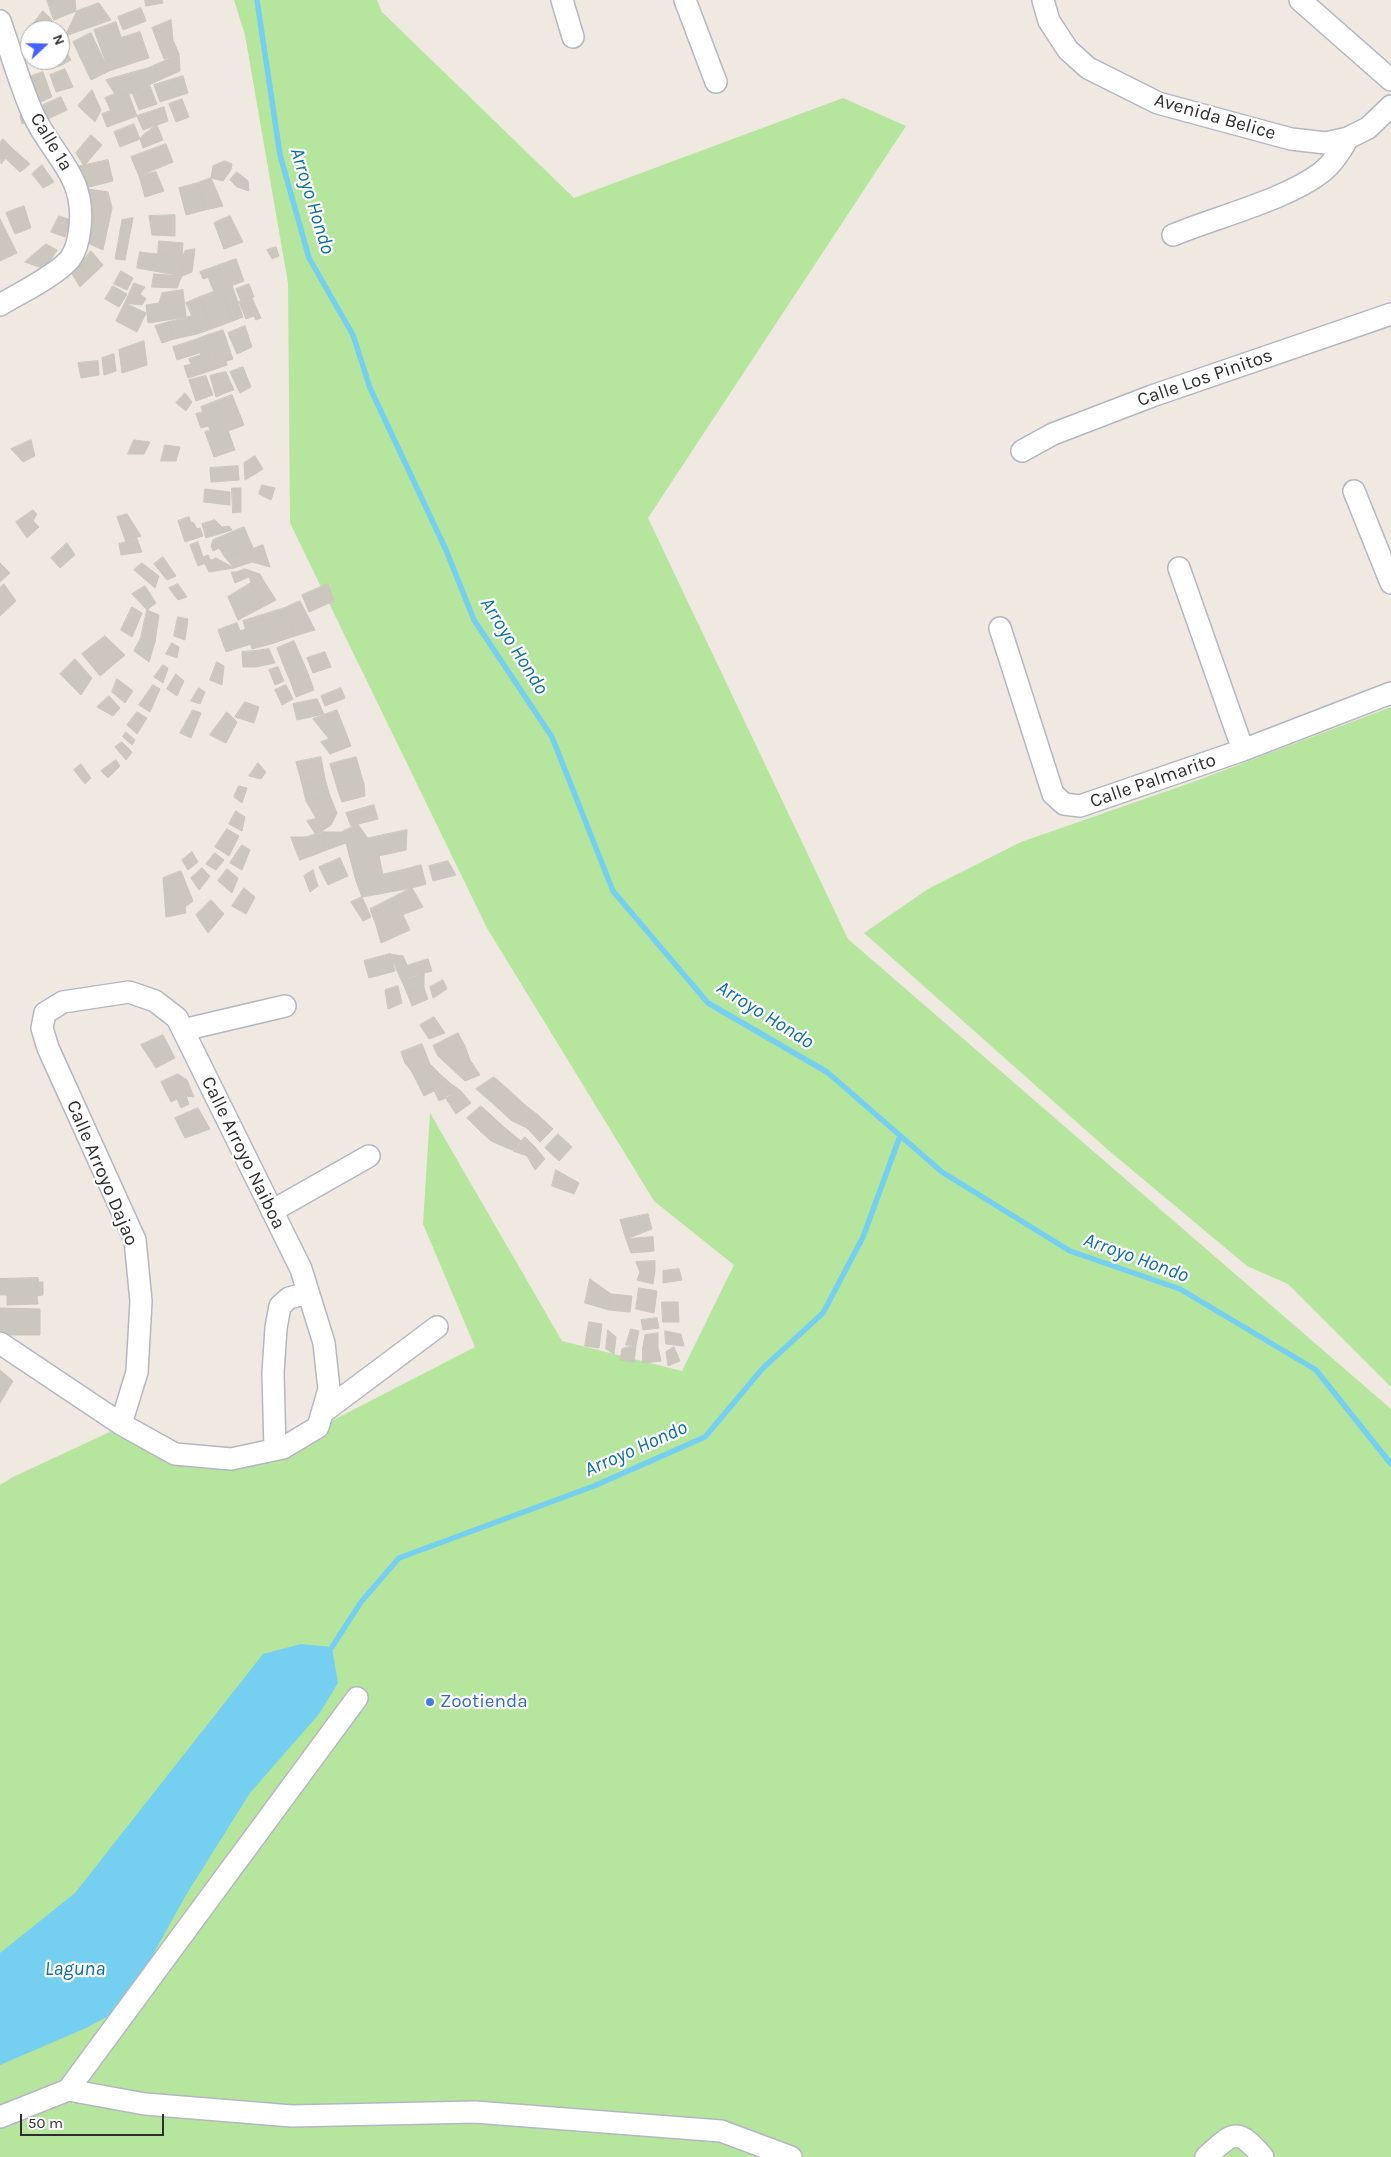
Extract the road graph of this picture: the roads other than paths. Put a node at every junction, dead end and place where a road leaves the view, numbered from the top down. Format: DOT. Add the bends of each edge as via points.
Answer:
graph roads {
  1 [pos="562,0"];
  2 [pos="685,0"];
  3 [pos="1043,0"];
  4 [pos="1300,0"];
  5 [pos="0,21"];
  6 [pos="573,37"];
  7 [pos="1391,80"];
  8 [pos="716,82"];
  9 [pos="1391,106"];
  10 [pos="1348,138"];
  11 [pos="1173,235"];
  12 [pos="0,305"];
  13 [pos="1391,314"];
  14 [pos="1022,451"];
  15 [pos="1354,491"];
  16 [pos="1179,568"];
  17 [pos="1391,583"];
  18 [pos="1000,628"];
  19 [pos="1391,693"];
  20 [pos="1243,750"];
  21 [pos="285,1006"];
  22 [pos="45,1014"];
  23 [pos="183,1030"];
  24 [pos="370,1156"];
  25 [pos="272,1211"];
  26 [pos="308,1293"];
  27 [pos="437,1326"];
  28 [pos="0,1343"];
  29 [pos="320,1420"];
  30 [pos="121,1424"];
  31 [pos="275,1449"];
  32 [pos="357,1698"];
  33 [pos="68,2090"];
  34 [pos="0,2117"];
  35 [pos="792,2157"];
  36 [pos="1206,2157"];
  37 [pos="1262,2157"];
  1 -- 6 [label="street"];
  2 -- 8 [label="street"];
  3 -- 10 [label="street, Avenida Belice" via="1049,21 1068,50 1088,68 1158,103 1292,139 1326,143"];
  4 -- 7 [label="street"];
  5 -- 12 [label="street, Calle 1a" via="32,112 71,173 82,216 71,258 62,267"];
  9 -- 10 [label="street, Avenida Belice" via="1368,128"];
  10 -- 11 [label="street" via="1331,164 1295,188"];
  13 -- 14 [label="street, Calle Los Pinitos" via="1152,396 1053,434"];
  15 -- 17 [label="street"];
  16 -- 20 [label="street"];
  18 -- 20 [label="street, Calle Palmarito" via="1053,794 1064,804 1080,806"];
  19 -- 20 [label="street, Calle Palmarito"];
  21 -- 23 [label="street"];
  22 -- 23 [label="street, Calle Arroyo Naiboa" via="63,1002 128,992 155,1001 177,1018"];
  22 -- 30 [label="street, Calle Arroyo Dajao" via="42,1028 48,1048 135,1240 140,1301 137,1372"];
  23 -- 25 [label="street, Calle Arroyo Naiboa"];
  24 -- 25 [label="street"];
  25 -- 26 [label="street, Calle Arroyo Naiboa" via="301,1269"];
  26 -- 29 [label="street, Calle Arroyo Naiboa" via="324,1343 329,1389"];
  26 -- 31 [label="street" via="289,1298 280,1306 273,1374"];
  27 -- 29 [label="street"];
  28 -- 30 [label="street"];
  29 -- 31 [label="street" via="283,1448"];
  30 -- 31 [label="street" via="175,1454 231,1459"];
  32 -- 33 [label="street"];
  33 -- 34 [label="street"];
  33 -- 35 [label="street" via="145,2104 292,2116 475,2112 720,2132"];
  36 -- 37 [label="street" via="1229,2136 1249,2141"];
}
